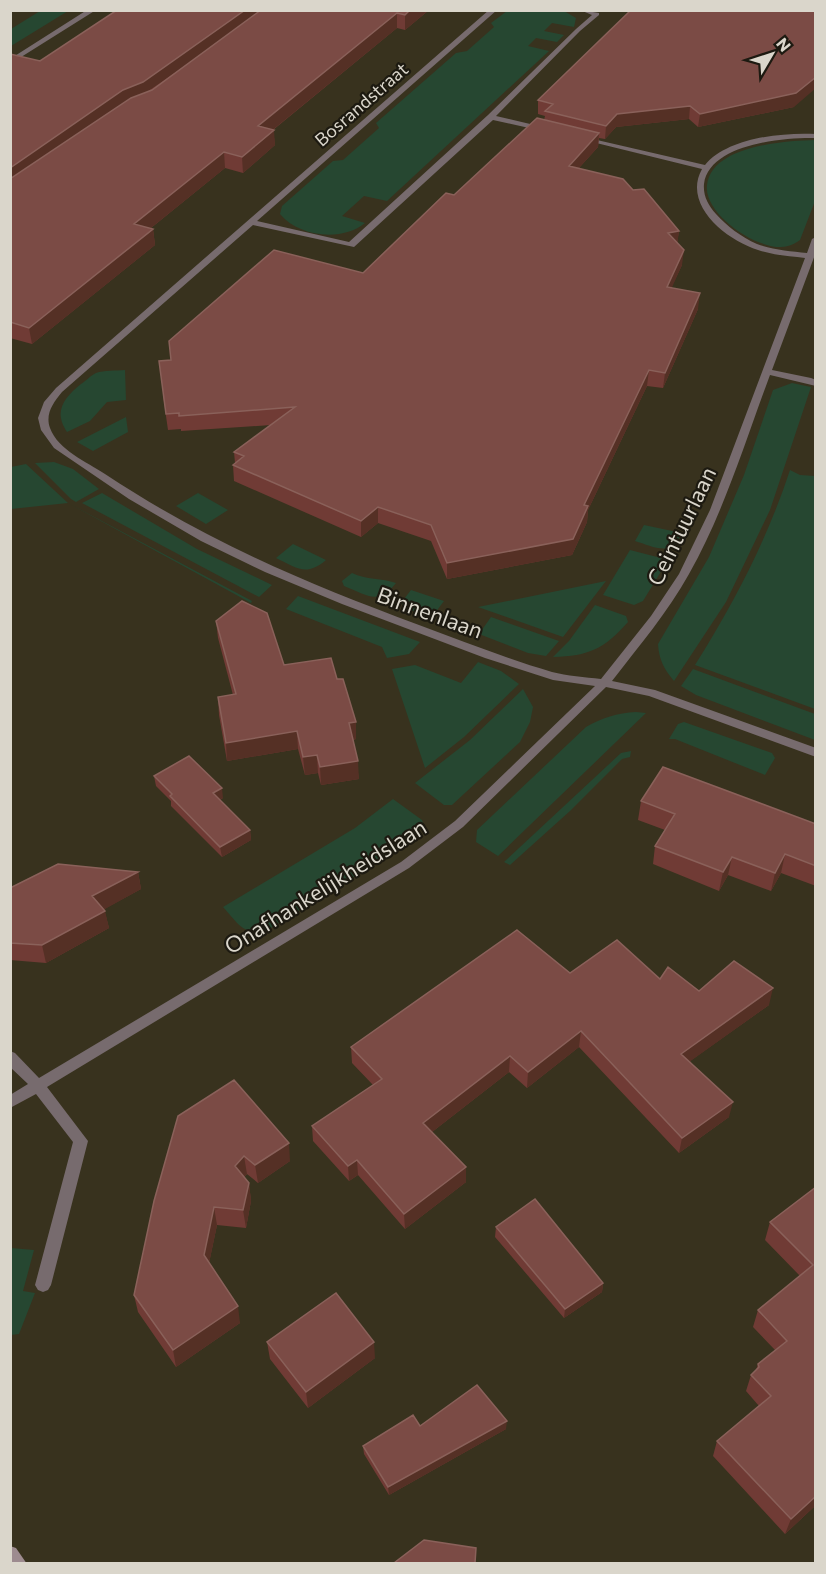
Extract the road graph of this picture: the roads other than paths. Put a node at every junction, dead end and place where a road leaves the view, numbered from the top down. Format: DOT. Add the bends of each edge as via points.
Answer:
graph roads {
  1 [pos="93,10"];
  2 [pos="494,10"];
  3 [pos="583,10"];
  4 [pos="10,62"];
  5 [pos="491,117"];
  6 [pos="549,131"];
  7 [pos="572,136"];
  8 [pos="816,136"];
  9 [pos="705,167"];
  10 [pos="250,222"];
  11 [pos="816,238"];
  12 [pos="808,256"];
  13 [pos="766,372"];
  14 [pos="816,383"];
  15 [pos="57,446"];
  16 [pos="604,683"];
  17 [pos="816,753"];
  18 [pos="10,1057"];
  19 [pos="38,1086"];
  20 [pos="10,1102"];
  21 [pos="43,1285"];
  22 [pos="10,1554"];
  23 [pos="19,1563"];
  1 -- 4 [label="street"];
  2 -- 10 [label="street, Bosrandstraat"];
  3 -- 5 [label="street" via="597,14"];
  5 -- 6 [label="street"];
  5 -- 10 [label="street" via="351,245"];
  7 -- 9 [label="street"];
  8 -- 9 [label="street" via="785,137 732,149"];
  9 -- 12 [label="street" via="699,196 708,212 730,232 758,248"];
  10 -- 15 [label="street, Bosrandstraat" via="49,402 43,418"];
  11 -- 12 [label="street, Ceintuurlaan"];
  12 -- 13 [label="street, Ceintuurlaan"];
  13 -- 14 [label="street"];
  13 -- 16 [label="street, Ceintuurlaan" via="715,510 684,574 651,625"];
  15 -- 16 [label="street, Binnenlaan" via="133,497 269,570 489,655 554,676"];
  16 -- 17 [label="street, Binnenlaan" via="651,693"];
  16 -- 19 [label="street, Onafhankelijkheidslaan" via="459,824 405,865"];
  18 -- 19 [label="street"];
  19 -- 20 [label="street, Onafhankelijkheidslaan"];
  19 -- 21 [label="street" via="81,1141"];
  22 -- 23 [label="main road"];
}
